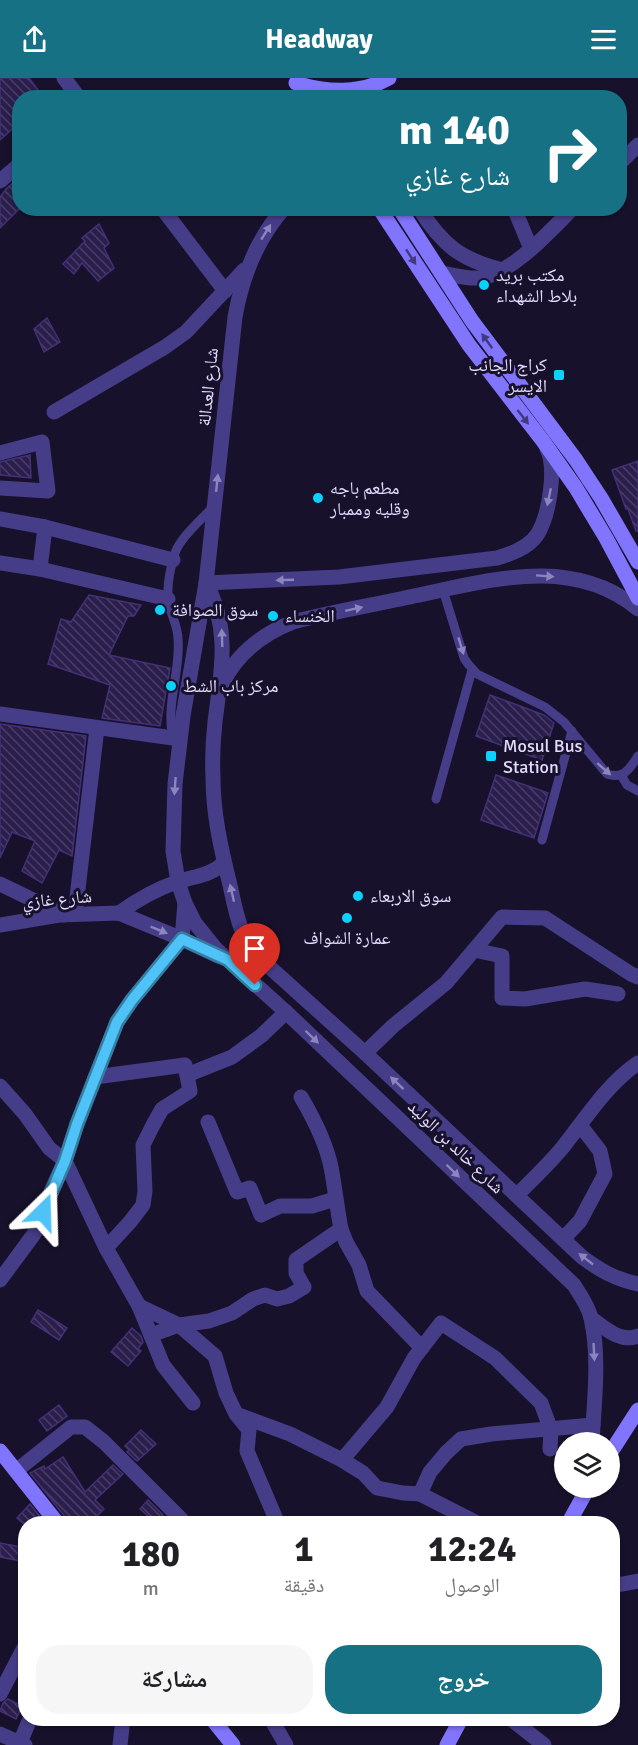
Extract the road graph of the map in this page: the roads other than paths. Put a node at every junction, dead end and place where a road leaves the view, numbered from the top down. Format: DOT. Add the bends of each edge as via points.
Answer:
graph roads {
  1 [pos="391,78"];
  2 [pos="294,80"];
  3 [pos="638,146"];
  4 [pos="627,156"];
  5 [pos="12,171"];
  6 [pos="0,181"];
  7 [pos="168,216"];
  8 [pos="278,216"];
  9 [pos="384,216"];
  10 [pos="404,216"];
  11 [pos="424,216"];
  12 [pos="517,216"];
  13 [pos="565,216"];
  14 [pos="531,249"];
  15 [pos="249,266"];
  16 [pos="503,270"];
  17 [pos="441,273"];
  18 [pos="225,291"];
  19 [pos="54,412"];
  20 [pos="543,441"];
  21 [pos="0,453"];
  22 [pos="0,488"];
  23 [pos="214,505"];
  24 [pos="0,519"];
  25 [pos="45,527"];
  26 [pos="630,537"];
  27 [pos="173,560"];
  28 [pos="638,562"];
  29 [pos="0,563"];
  30 [pos="40,569"];
  31 [pos="206,583"];
  32 [pos="444,590"];
  33 [pos="638,598"];
  34 [pos="168,599"];
  35 [pos="638,609"];
  36 [pos="472,670"];
  37 [pos="220,688"];
  38 [pos="0,714"];
  39 [pos="97,728"];
  40 [pos="572,731"];
  41 [pos="176,744"];
  42 [pos="638,756"];
  43 [pos="621,775"];
  44 [pos="638,791"];
  45 [pos="436,799"];
  46 [pos="542,840"];
  47 [pos="225,863"];
  48 [pos="178,882"];
  49 [pos="0,884"];
  50 [pos="185,903"];
  51 [pos="119,913"];
  52 [pos="70,915"];
  53 [pos="0,925"];
  54 [pos="182,939"];
  55 [pos="474,950"];
  56 [pos="228,960"];
  57 [pos="638,977"];
  58 [pos="618,994"];
  59 [pos="286,1012"];
  60 [pos="365,1053"];
  61 [pos="638,1063"];
  62 [pos="187,1075"];
  63 [pos="95,1077"];
  64 [pos="0,1086"];
  65 [pos="301,1097"];
  66 [pos="208,1122"];
  67 [pos="580,1125"];
  68 [pos="65,1161"];
  69 [pos="517,1195"];
  70 [pos="335,1199"];
  71 [pos="341,1228"];
  72 [pos="563,1239"];
  73 [pos="106,1248"];
  74 [pos="0,1280"];
  75 [pos="638,1284"];
  76 [pos="139,1306"];
  77 [pos="591,1318"];
  78 [pos="179,1325"];
  79 [pos="151,1335"];
  80 [pos="638,1336"];
  81 [pos="422,1348"];
  82 [pos="193,1403"];
  83 [pos="638,1410"];
  84 [pos="236,1414"];
  85 [pos="593,1425"];
  86 [pos="551,1430"];
  87 [pos="593,1432"];
  88 [pos="620,1438"];
  89 [pos="550,1449"];
  90 [pos="0,1452"];
  91 [pos="342,1460"];
  92 [pos="16,1471"];
  93 [pos="420,1494"];
  94 [pos="582,1498"];
  95 [pos="52,1516"];
  96 [pos="178,1516"];
  97 [pos="275,1516"];
  98 [pos="463,1516"];
  99 [pos="572,1516"];
  100 [pos="638,1581"];
  101 [pos="620,1584"];
  102 [pos="18,1659"];
  103 [pos="0,1694"];
  104 [pos="28,1726"];
  105 [pos="122,1726"];
  106 [pos="218,1726"];
  107 [pos="275,1726"];
  108 [pos="457,1726"];
  109 [pos="520,1726"];
  110 [pos="0,1734"];
  111 [pos="22,1744"];
  112 [pos="120,1745"];
  113 [pos="233,1745"];
  114 [pos="286,1745"];
  115 [pos="447,1745"];
  116 [pos="544,1745"];
  1 -- 2 [label="main road" via="346,90 321,89"];
  3 -- 4 [label="street"];
  5 -- 6 [label="street"];
  7 -- 18 [label="street"];
  15 -- 8 [label="street, شارع العدالة, one-way"];
  9 -- 20 [label="main road, one-way" via="470,345"];
  10 -- 17 [label="main road"];
  11 -- 16 [label="street" via="452,248 476,262"];
  12 -- 14 [label="street"];
  13 -- 14 [label="street"];
  14 -- 16 [label="street"];
  15 -- 18 [label="street"];
  23 -- 15 [label="street, شارع العدالة, one-way" via="235,317"];
  16 -- 17 [label="street" via="478,278"];
  26 -- 17 [label="main road, one-way"];
  18 -- 19 [label="street" via="186,332 165,347"];
  20 -- 31 [label="street, one-way" via="552,468 548,503 537,535 511,554 350,576"];
  20 -- 33 [label="main road" via="598,523"];
  21 -- 22 [label="street" via="42,442 48,490"];
  23 -- 27 [label="lane" via="179,544"];
  23 -- 31 [label="street, شارع العدالة"];
  24 -- 25 [label="street"];
  25 -- 27 [label="street"];
  25 -- 30 [label="street"];
  26 -- 28 [label="main road"];
  27 -- 34 [label="lane"];
  29 -- 30 [label="street"];
  30 -- 34 [label="street"];
  37 -- 31 [label="street, one-way" via="222,628"];
  31 -- 41 [label="street, شارع العدالة"];
  32 -- 35 [label="street, one-way" via="518,576 557,577 596,586"];
  32 -- 36 [label="lane, one-way" via="464,658"];
  37 -- 32 [label="street, one-way" via="244,652 279,627"];
  34 -- 41 [label="lane" via="178,638 170,724"];
  36 -- 40 [label="lane" via="545,707"];
  36 -- 45 [label="lane"];
  37 -- 47 [label="street" via="213,778 217,832"];
  38 -- 39 [label="street"];
  39 -- 41 [label="street"];
  39 -- 52 [label="street"];
  40 -- 43 [label="lane, one-way" via="603,771"];
  40 -- 46 [label="lane"];
  41 -- 48 [label="street, شارع خالد بن الوليد, one-way" via="173,851"];
  42 -- 43 [label="lane"];
  43 -- 44 [label="lane" via="627,785"];
  47 -- 48 [label="street" via="212,873"];
  60 -- 47 [label="street, one-way" via="251,948 241,930"];
  48 -- 50 [label="street, شارع خالد بن الوليد"];
  48 -- 51 [label="street" via="148,894"];
  49 -- 52 [label="street"];
  50 -- 54 [label="street"];
  50 -- 56 [label="street, شارع خالد بن الوليد" via="195,923"];
  51 -- 52 [label="street, شارع غازي"];
  51 -- 54 [label="street, شارع غازي, one-way"];
  52 -- 53 [label="street, شارع غازي"];
  54 -- 56 [label="street, شارع غازي"];
  54 -- 63 [label="street" via="117,1022"];
  55 -- 57 [label="street" via="502,917 545,918"];
  55 -- 58 [label="street" via="502,956 502,998 525,999 585,989"];
  55 -- 60 [label="street" via="446,983"];
  56 -- 59 [label="street, شارع خالد بن الوليد"];
  59 -- 62 [label="street" via="232,1057"];
  59 -- 77 [label="street, شارع خالد بن الوليد, one-way" via="565,1276 581,1295"];
  69 -- 60 [label="street, one-way"];
  61 -- 67 [label="street" via="609,1089"];
  62 -- 63 [label="street" via="185,1065"];
  62 -- 73 [label="street" via="190,1091 162,1109 143,1145 143,1205"];
  63 -- 68 [label="street"];
  64 -- 68 [label="street" via="49,1148"];
  65 -- 70 [label="street" via="316,1123 331,1166"];
  66 -- 70 [label="street" via="237,1192 250,1188 261,1215 280,1206 312,1206"];
  67 -- 69 [label="street"];
  67 -- 72 [label="street" via="600,1151 605,1174 580,1221"];
  68 -- 73 [label="street"];
  68 -- 74 [label="street" via="34,1234"];
  69 -- 72 [label="street"];
  70 -- 71 [label="street"];
  71 -- 78 [label="street" via="296,1260 296,1273 304,1287 289,1296 277,1299 265,1295 209,1322"];
  71 -- 81 [label="street" via="367,1291"];
  75 -- 72 [label="street, one-way" via="602,1271"];
  73 -- 76 [label="street"];
  76 -- 78 [label="street"];
  76 -- 79 [label="street"];
  77 -- 80 [label="street" via="616,1335"];
  77 -- 85 [label="street, شارع خالد بن الوليد, one-way"];
  78 -- 79 [label="street"];
  78 -- 84 [label="street" via="215,1356"];
  79 -- 82 [label="street" via="163,1365"];
  81 -- 86 [label="street" via="441,1323 460,1335 495,1358 541,1403"];
  81 -- 91 [label="street" via="387,1407"];
  83 -- 88 [label="main road"];
  84 -- 91 [label="street" via="290,1434"];
  84 -- 97 [label="street" via="249,1430 247,1451"];
  85 -- 86 [label="street"];
  85 -- 87 [label="street, شارع خالد بن الوليد"];
  86 -- 89 [label="street"];
  86 -- 93 [label="street" via="461,1439 430,1472"];
  90 -- 92 [label="main road"];
  91 -- 93 [label="street" via="377,1488"];
  92 -- 95 [label="main road"];
  92 -- 96 [label="street" via="71,1427 85,1427"];
  93 -- 98 [label="street"];
  94 -- 99 [label="main road"];
  100 -- 101 [label="street"];
  102 -- 103 [label="street"];
  104 -- 111 [label="street"];
  105 -- 112 [label="street"];
  106 -- 113 [label="main road"];
  107 -- 114 [label="street"];
  108 -- 115 [label="main road"];
  109 -- 116 [label="street"];
  110 -- 111 [label="street"];
}
